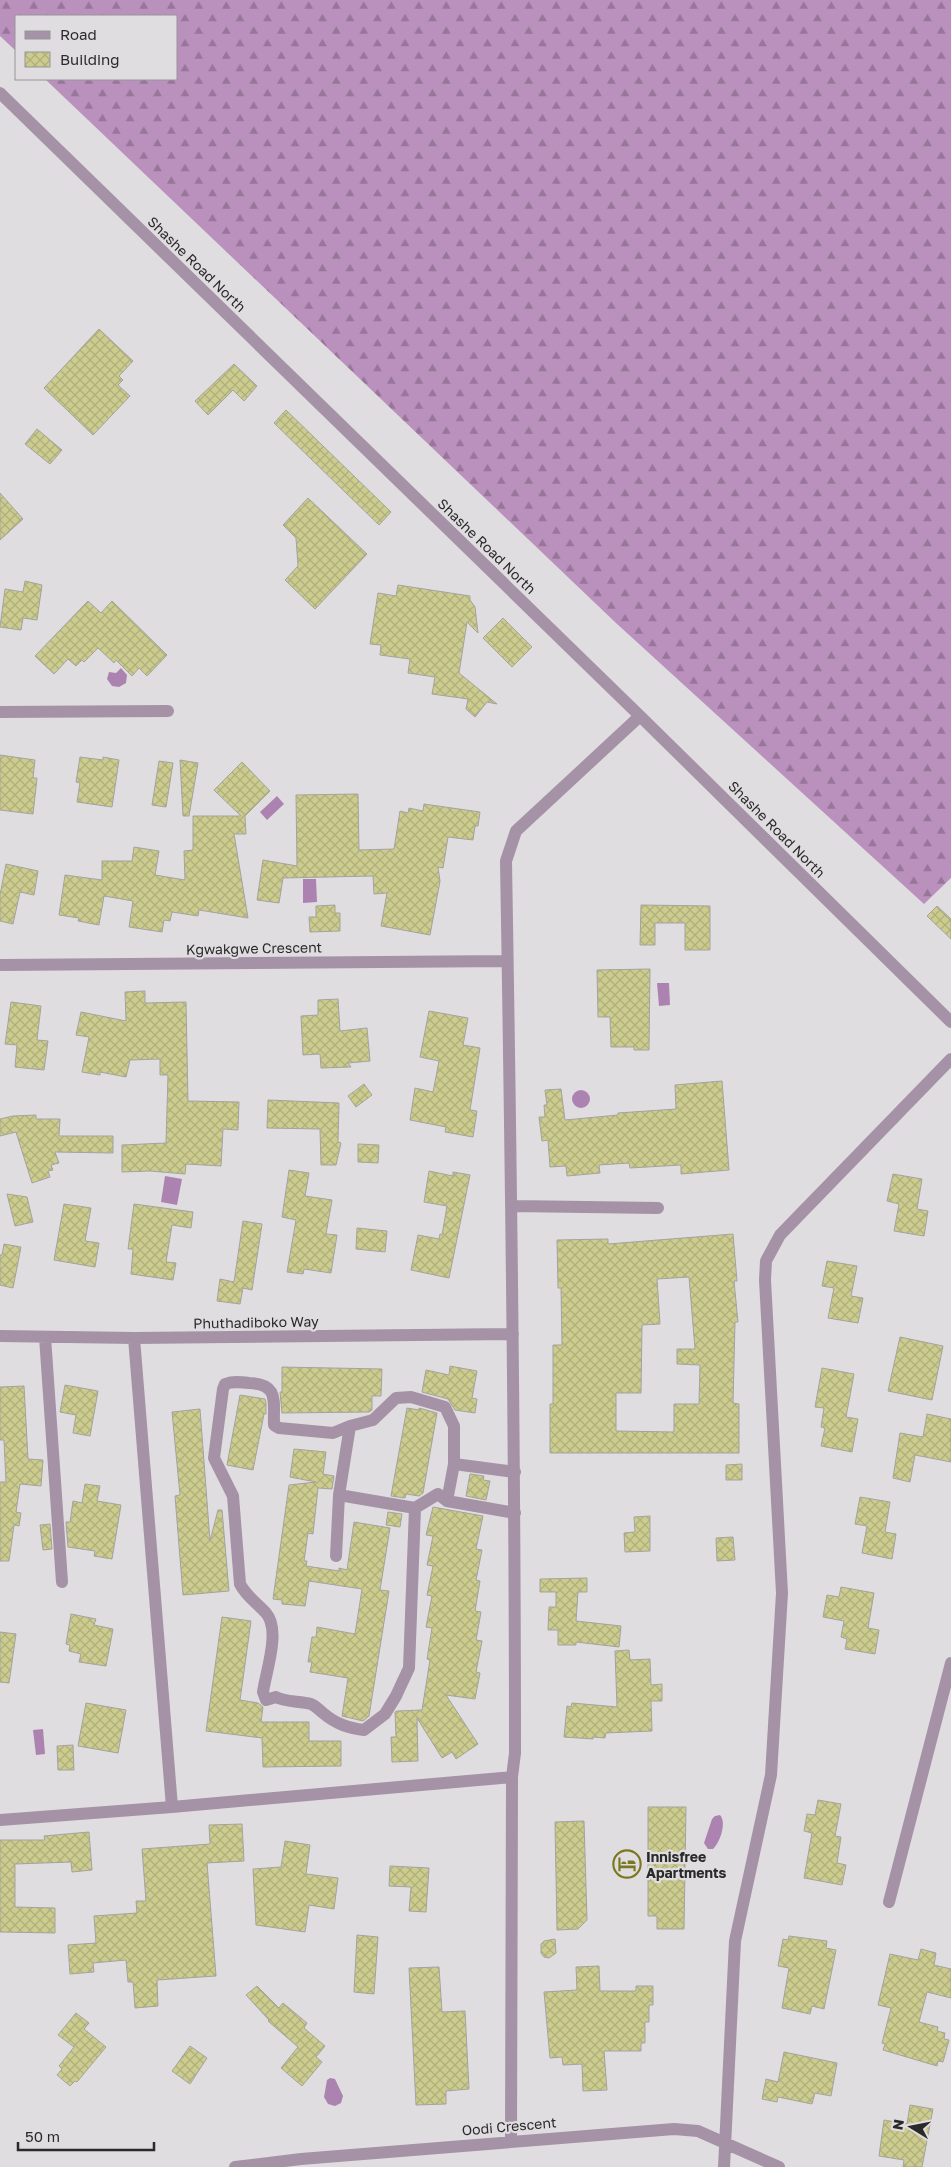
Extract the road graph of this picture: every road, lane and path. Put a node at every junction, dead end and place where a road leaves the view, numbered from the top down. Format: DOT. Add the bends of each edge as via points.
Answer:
graph roads {
  1 [pos="0,94"];
  2 [pos="1,711"];
  3 [pos="168,711"];
  4 [pos="640,716"];
  5 [pos="507,961"];
  6 [pos="0,965"];
  7 [pos="951,1022"];
  8 [pos="951,1058"];
  9 [pos="512,1206"];
  10 [pos="658,1208"];
  11 [pos="513,1334"];
  12 [pos="0,1336"];
  13 [pos="45,1337"];
  14 [pos="134,1338"];
  15 [pos="350,1426"];
  16 [pos="454,1464"];
  17 [pos="515,1472"];
  18 [pos="339,1495"];
  19 [pos="447,1501"];
  20 [pos="414,1508"];
  21 [pos="515,1513"];
  22 [pos="336,1556"];
  23 [pos="62,1582"];
  24 [pos="951,1663"];
  25 [pos="512,1777"];
  26 [pos="172,1807"];
  27 [pos="0,1820"];
  28 [pos="889,1902"];
  29 [pos="511,2141"];
  30 [pos="724,2142"];
  31 [pos="302,2163"];
  32 [pos="235,2167"];
  33 [pos="724,2167"];
  34 [pos="779,2167"];
  1 -- 4 [label="street, Shashe Road North"];
  2 -- 3 [label="street"];
  4 -- 5 [label="street" via="516,831 506,860"];
  4 -- 7 [label="street, Shashe Road North"];
  5 -- 6 [label="street, Kgwakgwe Crescent"];
  5 -- 9 [label="street"];
  8 -- 30 [label="street" via="780,1235 766,1261 782,1593 771,1775 735,1941"];
  9 -- 10 [label="street"];
  9 -- 11 [label="street"];
  11 -- 14 [label="street, Phuthadiboko Way"];
  11 -- 17 [label="street"];
  12 -- 13 [label="street, Phuthadiboko Way"];
  13 -- 14 [label="street, Phuthadiboko Way"];
  13 -- 23 [label="street"];
  14 -- 26 [label="street"];
  15 -- 16 [label="street" via="373,1420 396,1398 411,1397 445,1407 454,1426"];
  15 -- 18 [label="street"];
  15 -- 20 [label="street" via="333,1433 279,1428 274,1425 275,1400 264,1385 231,1382 223,1389 214,1458 233,1496 240,1584 271,1622 273,1633 263,1692 266,1700 276,1697 314,1705 336,1723 364,1730 385,1714 409,1668"];
  16 -- 17 [label="street"];
  16 -- 19 [label="street"];
  17 -- 21 [label="street"];
  18 -- 20 [label="street"];
  18 -- 22 [label="street"];
  19 -- 20 [label="street" via="438,1494"];
  19 -- 21 [label="street"];
  21 -- 25 [label="street" via="515,1753"];
  24 -- 28 [label="street"];
  25 -- 26 [label="street"];
  25 -- 29 [label="street"];
  26 -- 27 [label="street"];
  29 -- 30 [label="street, Oodi Crescent" via="674,2129 698,2132"];
  29 -- 31 [label="street, Oodi Crescent"];
  30 -- 33 [label="street"];
  30 -- 34 [label="street, Oodi Crescent"];
  31 -- 32 [label="street, Oodi Crescent"];
}
